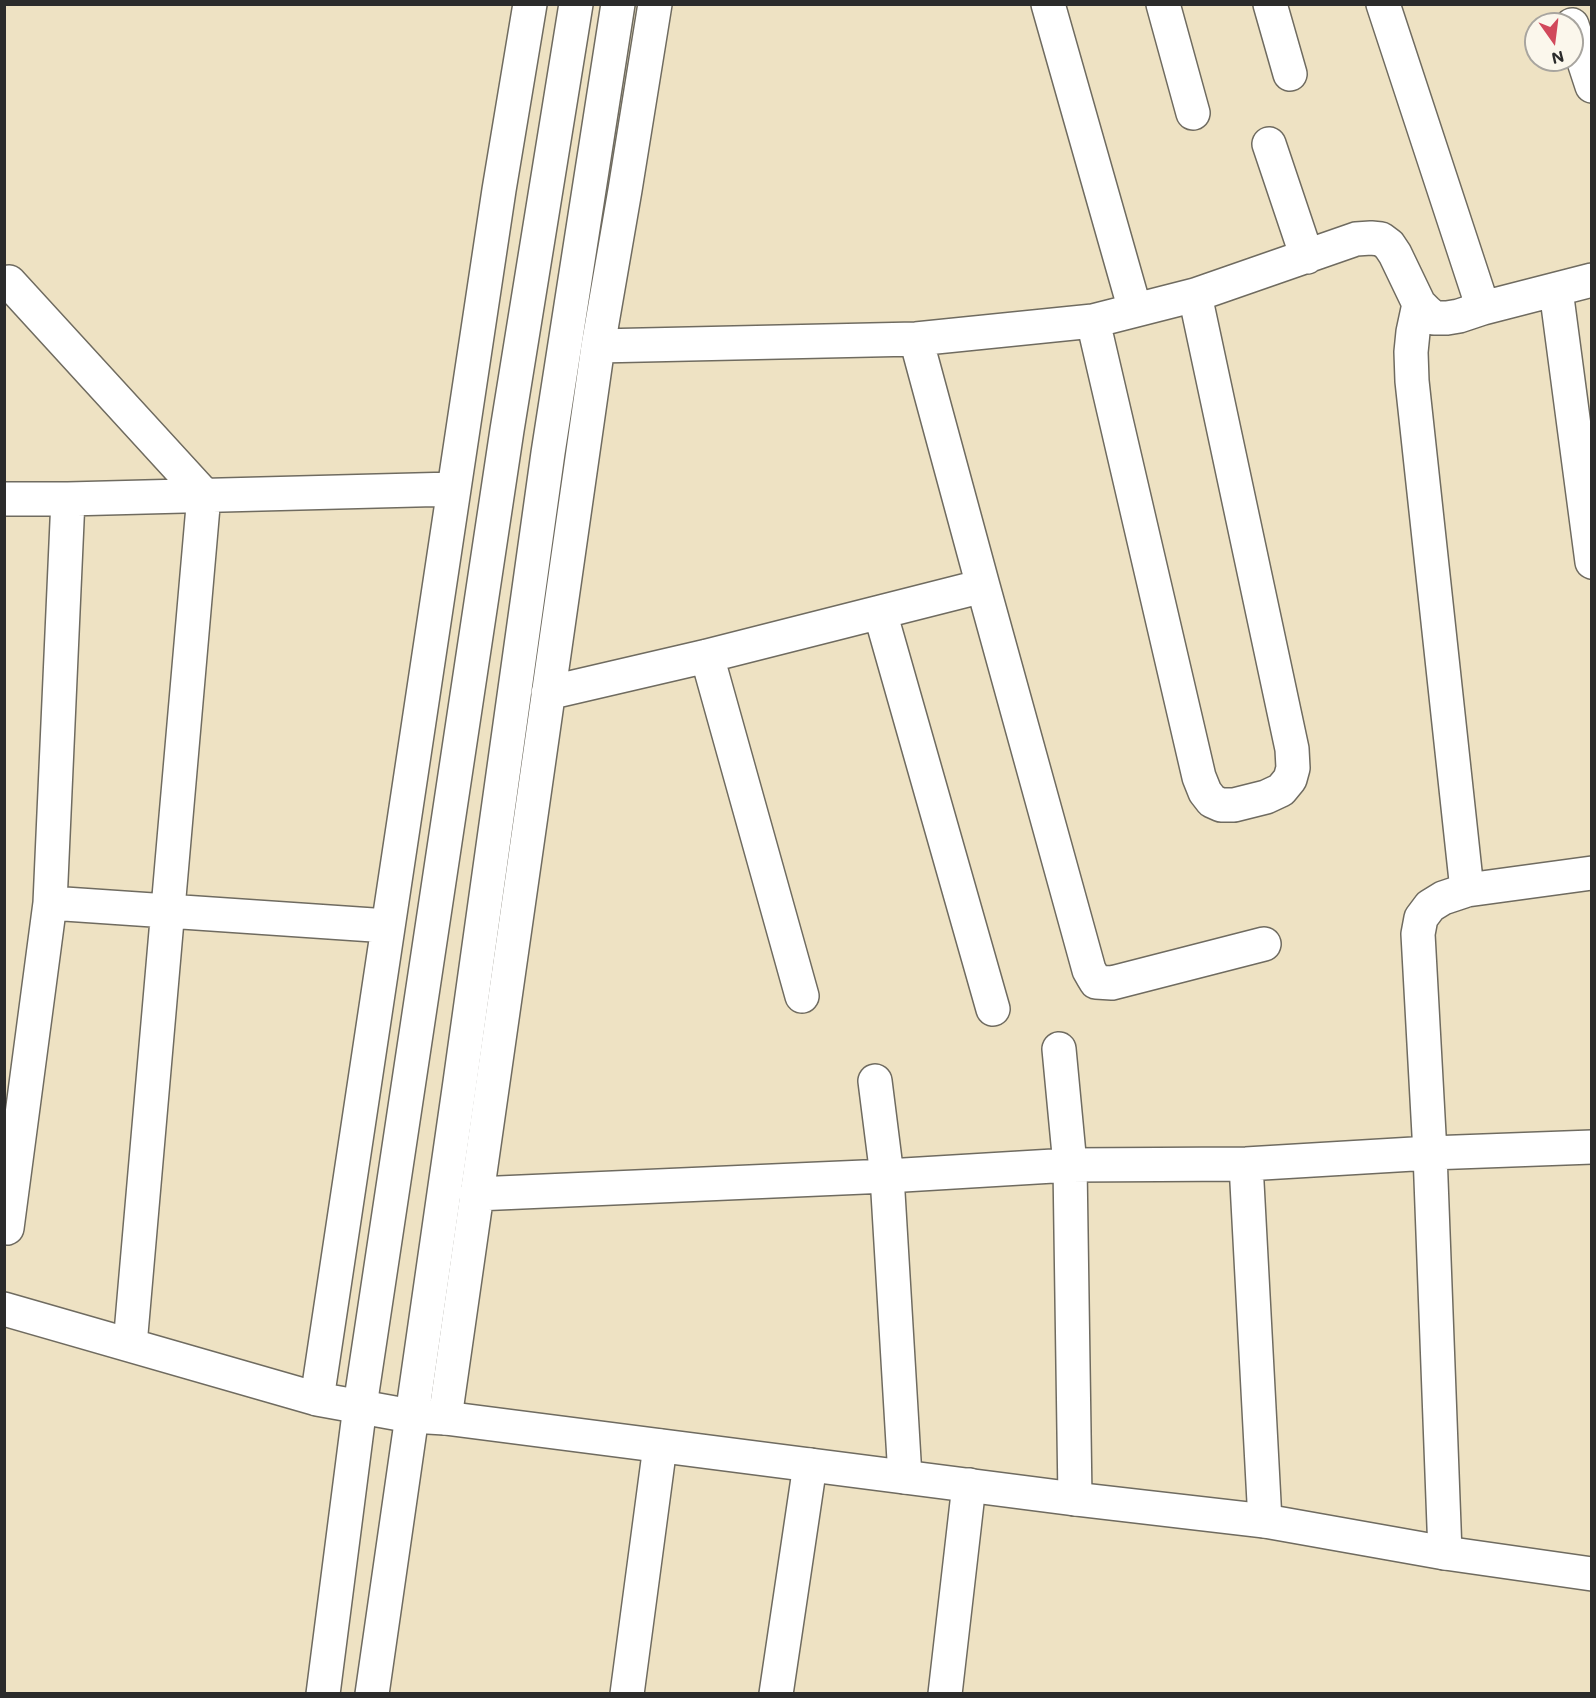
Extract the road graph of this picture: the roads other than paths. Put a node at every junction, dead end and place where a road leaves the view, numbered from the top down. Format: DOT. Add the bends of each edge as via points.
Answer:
graph roads {
  1 [pos="530,4"];
  2 [pos="576,4"];
  3 [pos="618,4"];
  4 [pos="655,4"];
  5 [pos="1048,4"];
  6 [pos="1163,4"];
  7 [pos="1270,4"];
  8 [pos="1383,4"];
  9 [pos="1584,62"];
  10 [pos="1290,74"];
  11 [pos="1592,86"];
  12 [pos="1193,113"];
  13 [pos="1269,144"];
  14 [pos="1307,257"];
  15 [pos="1592,280"];
  16 [pos="9,282"];
  17 [pos="1556,290"];
  18 [pos="1195,295"];
  19 [pos="1419,304"];
  20 [pos="1483,308"];
  21 [pos="1135,310"];
  22 [pos="1093,321"];
  23 [pos="916,339"];
  24 [pos="598,346"];
  25 [pos="454,489"];
  26 [pos="204,495"];
  27 [pos="4,499"];
  28 [pos="68,499"];
  29 [pos="1592,562"];
  30 [pos="983,586"];
  31 [pos="880,612"];
  32 [pos="707,656"];
  33 [pos="549,693"];
  34 [pos="1592,873"];
  35 [pos="1467,891"];
  36 [pos="50,903"];
  37 [pos="168,910"];
  38 [pos="388,926"];
  39 [pos="1264,944"];
  40 [pos="802,996"];
  41 [pos="993,1009"];
  42 [pos="1059,1049"];
  43 [pos="876,1082"];
  44 [pos="1592,1147"];
  45 [pos="1430,1154"];
  46 [pos="1246,1164"];
  47 [pos="1070,1165"];
  48 [pos="887,1176"];
  49 [pos="477,1194"];
  50 [pos="7,1228"];
  51 [pos="4,1309"];
  52 [pos="130,1345"];
  53 [pos="317,1399"];
  54 [pos="360,1406"];
  55 [pos="411,1416"];
  56 [pos="445,1418"];
  57 [pos="660,1446"];
  58 [pos="810,1465"];
  59 [pos="904,1478"];
  60 [pos="969,1485"];
  61 [pos="1075,1499"];
  62 [pos="1265,1521"];
  63 [pos="1444,1553"];
  64 [pos="1592,1574"];
  65 [pos="376,1693"];
  66 [pos="323,1694"];
  67 [pos="627,1694"];
  68 [pos="776,1694"];
  69 [pos="945,1694"];
  1 -- 25 [label="main road"];
  2 -- 54 [label="main road" via="509,418"];
  3 -- 55 [label="main road" via="548,453"];
  4 -- 24 [label="main road"];
  5 -- 21 [label="main road"];
  6 -- 12 [label="main road"];
  7 -- 10 [label="main road"];
  8 -- 20 [label="main road"];
  9 -- 11 [label="main road"];
  13 -- 14 [label="main road"];
  14 -- 18 [label="main road"];
  14 -- 19 [label="main road" via="1356,239 1381,239 1395,254"];
  15 -- 17 [label="main road"];
  16 -- 26 [label="main road"];
  17 -- 20 [label="main road"];
  17 -- 29 [label="main road"];
  18 -- 21 [label="main road"];
  18 -- 22 [label="main road" via="1292,749 1290,779 1281,790 1256,800 1221,805 1212,801 1199,777"];
  19 -- 20 [label="main road" via="1434,318"];
  19 -- 35 [label="main road" via="1411,352 1412,381"];
  21 -- 22 [label="main road"];
  22 -- 23 [label="main road"];
  23 -- 24 [label="main road"];
  23 -- 30 [label="main road"];
  24 -- 33 [label="main road"];
  25 -- 26 [label="main road"];
  25 -- 38 [label="main road"];
  26 -- 28 [label="main road"];
  26 -- 37 [label="main road"];
  27 -- 28 [label="main road"];
  28 -- 36 [label="main road"];
  30 -- 31 [label="main road"];
  30 -- 39 [label="main road" via="1089,970 1096,982 1112,983"];
  31 -- 32 [label="main road"];
  31 -- 41 [label="main road"];
  32 -- 33 [label="main road"];
  32 -- 40 [label="main road"];
  33 -- 49 [label="main road"];
  34 -- 35 [label="main road"];
  35 -- 45 [label="main road" via="1430,906 1421,918 1418,934"];
  36 -- 37 [label="main road"];
  36 -- 50 [label="main road"];
  37 -- 38 [label="main road"];
  37 -- 52 [label="main road"];
  38 -- 53 [label="main road"];
  42 -- 47 [label="main road"];
  43 -- 48 [label="main road"];
  44 -- 45 [label="main road"];
  45 -- 46 [label="main road"];
  45 -- 63 [label="main road"];
  46 -- 47 [label="main road"];
  46 -- 62 [label="main road"];
  47 -- 48 [label="main road"];
  47 -- 61 [label="main road"];
  48 -- 49 [label="main road"];
  48 -- 59 [label="main road"];
  49 -- 56 [label="main road"];
  51 -- 52 [label="main road"];
  52 -- 53 [label="main road"];
  53 -- 54 [label="main road"];
  54 -- 55 [label="main road"];
  54 -- 66 [label="main road"];
  55 -- 56 [label="main road"];
  55 -- 65 [label="main road"];
  56 -- 57 [label="main road"];
  57 -- 58 [label="main road"];
  57 -- 67 [label="main road"];
  58 -- 59 [label="main road"];
  58 -- 68 [label="main road"];
  59 -- 60 [label="main road"];
  60 -- 61 [label="main road"];
  60 -- 69 [label="main road"];
  61 -- 62 [label="main road"];
  62 -- 63 [label="main road"];
  63 -- 64 [label="main road"];
}
